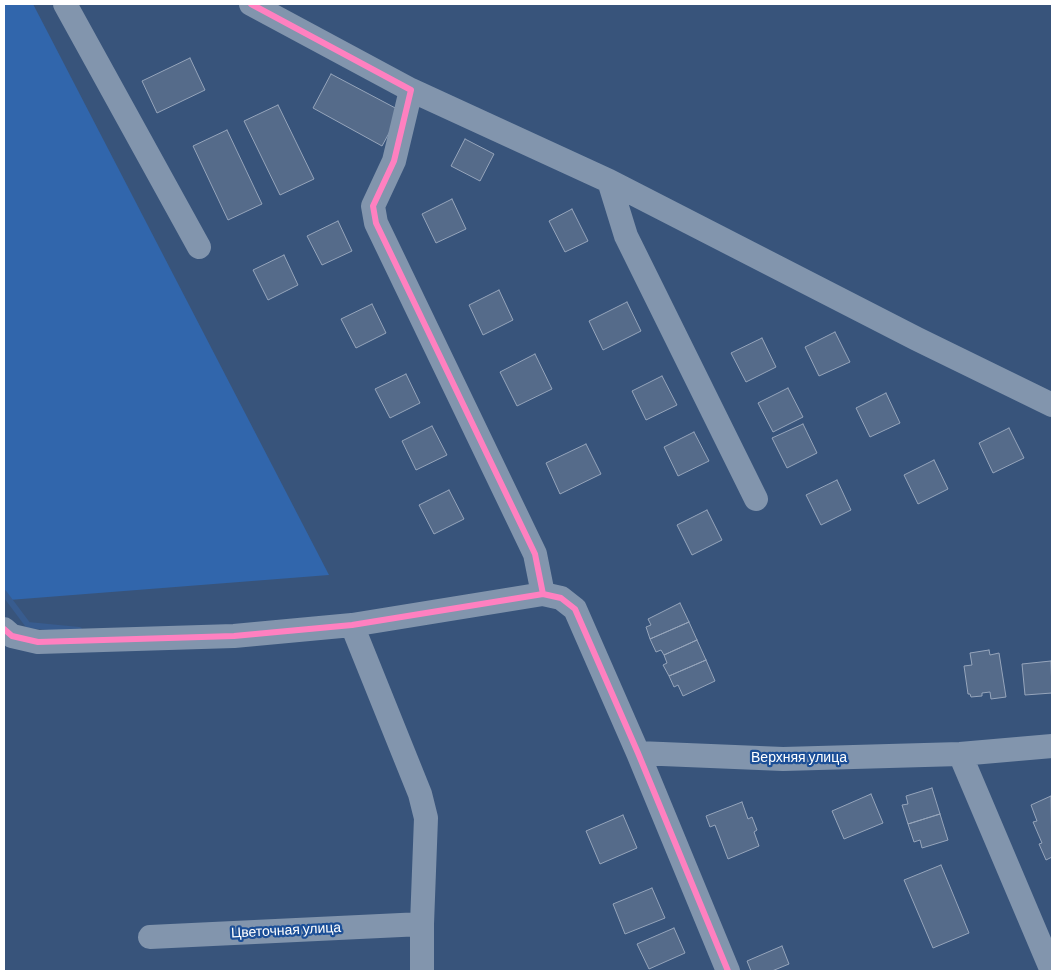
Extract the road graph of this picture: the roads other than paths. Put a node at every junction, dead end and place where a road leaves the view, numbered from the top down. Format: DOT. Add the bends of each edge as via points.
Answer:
graph roads {
  1 [pos="65,4"];
  2 [pos="251,4"];
  3 [pos="411,90"];
  4 [pos="609,181"];
  5 [pos="199,247"];
  6 [pos="1052,405"];
  7 [pos="756,498"];
  8 [pos="543,594"];
  9 [pos="352,625"];
  10 [pos="4,629"];
  11 [pos="1052,746"];
  12 [pos="638,753"];
  13 [pos="960,754"];
  14 [pos="422,924"];
  15 [pos="150,937"];
  16 [pos="422,971"];
  17 [pos="728,971"];
  18 [pos="1052,971"];
  1 -- 5 [label="street"];
  2 -- 3 [label="street"];
  3 -- 4 [label="street"];
  3 -- 8 [label="street" via="394,161 373,206 376,222 535,554"];
  4 -- 6 [label="street"];
  4 -- 7 [label="street" via="626,236"];
  8 -- 9 [label="street"];
  8 -- 12 [label="street" via="562,598 575,609"];
  9 -- 10 [label="street" via="234,636 38,642 12,636"];
  9 -- 14 [label="street" via="420,794 426,818"];
  11 -- 13 [label="street, Верхняя улица"];
  12 -- 13 [label="street, Верхняя улица" via="782,759"];
  12 -- 17 [label="street"];
  13 -- 18 [label="street"];
  14 -- 15 [label="street, Цветочная улица"];
  14 -- 16 [label="street"];
}
